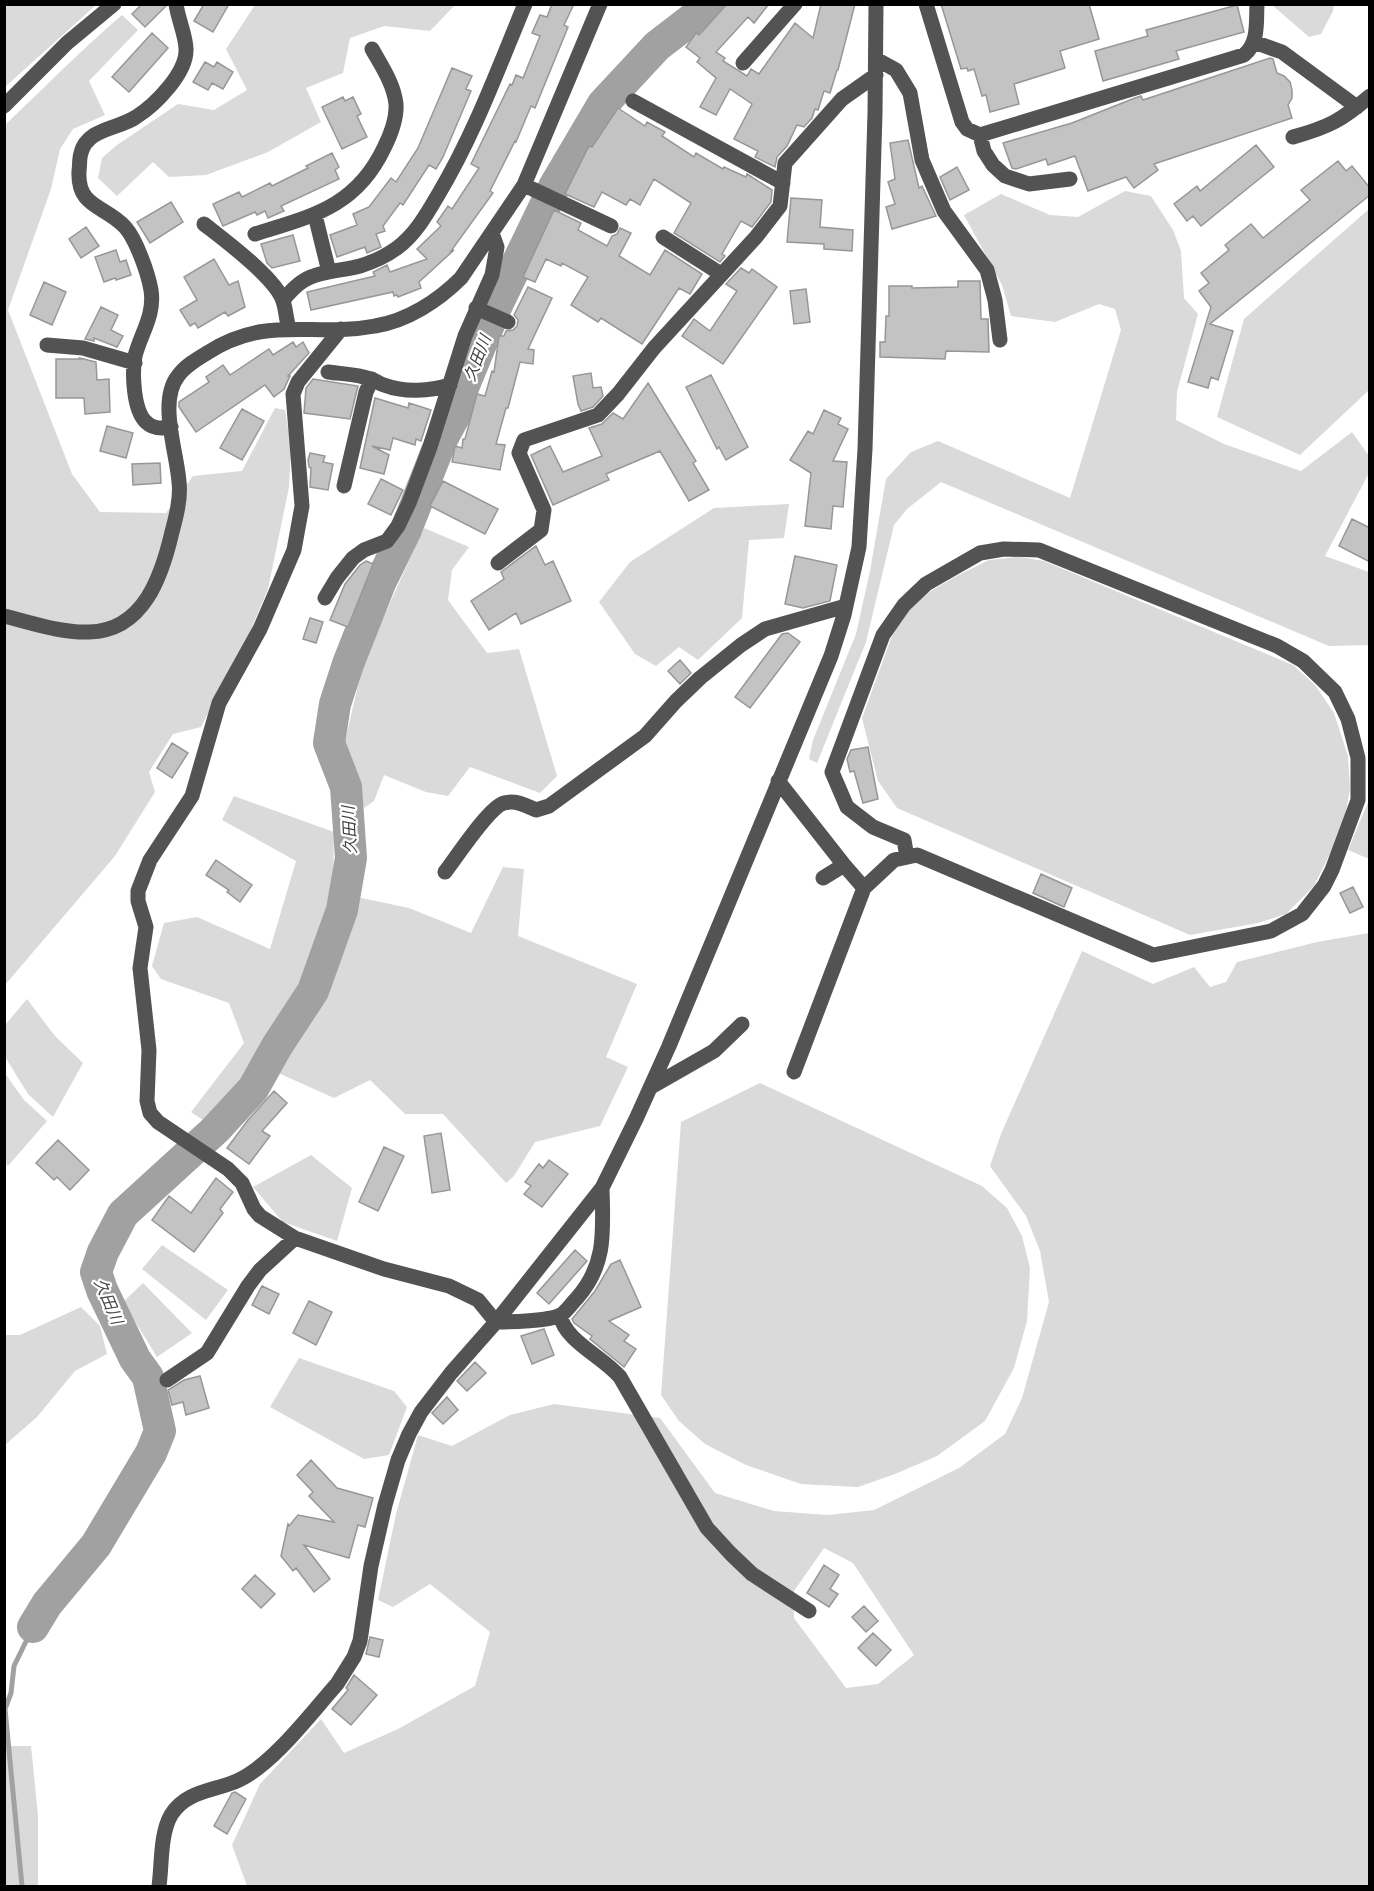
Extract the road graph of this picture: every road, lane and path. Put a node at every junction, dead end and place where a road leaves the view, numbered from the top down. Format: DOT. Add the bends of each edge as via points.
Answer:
graph roads {
  1 [pos="114,4"];
  2 [pos="176,4"];
  3 [pos="525,4"];
  4 [pos="600,4"];
  5 [pos="795,4"];
  6 [pos="876,4"];
  7 [pos="926,4"];
  8 [pos="1257,4"];
  9 [pos="1254,42"];
  10 [pos="372,49"];
  11 [pos="743,63"];
  12 [pos="876,67"];
  13 [pos="1370,96"];
  14 [pos="633,101"];
  15 [pos="4,106"];
  16 [pos="1357,107"];
  17 [pos="980,135"];
  18 [pos="1293,137"];
  19 [pos="1070,179"];
  20 [pos="783,183"];
  21 [pos="531,188"];
  22 [pos="315,215"];
  23 [pos="204,224"];
  24 [pos="611,226"];
  25 [pos="492,233"];
  26 [pos="255,234"];
  27 [pos="663,237"];
  28 [pos="329,272"];
  29 [pos="721,274"];
  30 [pos="283,300"];
  31 [pos="481,310"];
  32 [pos="505,321"];
  33 [pos="289,328"];
  34 [pos="341,329"];
  35 [pos="1000,340"];
  36 [pos="46,345"];
  37 [pos="135,363"];
  38 [pos="328,372"];
  39 [pos="372,379"];
  40 [pos="450,385"];
  41 [pos="171,427"];
  42 [pos="344,486"];
  43 [pos="498,563"];
  44 [pos="325,598"];
  45 [pos="846,606"];
  46 [pos="4,616"];
  47 [pos="778,781"];
  48 [pos="907,857"];
  49 [pos="843,865"];
  50 [pos="445,872"];
  51 [pos="823,878"];
  52 [pos="864,888"];
  53 [pos="742,1024"];
  54 [pos="794,1072"];
  55 [pos="651,1087"];
  56 [pos="602,1188"];
  57 [pos="295,1238"];
  58 [pos="560,1315"];
  59 [pos="496,1322"];
  60 [pos="167,1380"];
  61 [pos="809,1611"];
  62 [pos="159,1887"];
  1 -- 15 [label="street" via="67,43"];
  2 -- 37 [label="street" via="186,50 176,78 135,118 92,137 80,156 82,192 87,201 130,234 151,289 152,306"];
  3 -- 28 [label="street" via="458,161 425,217 405,242 380,258"];
  4 -- 21 [label="street"];
  5 -- 11 [label="street"];
  6 -- 12 [label="street"];
  7 -- 17 [label="street" via="962,122"];
  8 -- 9 [label="street"];
  9 -- 16 [label="street" via="1282,52"];
  9 -- 17 [label="street" via="1244,55"];
  10 -- 22 [label="street" via="396,103 390,136 358,188"];
  12 -- 20 [label="street" via="785,163"];
  12 -- 35 [label="street" via="896,70 909,93 922,160 944,211 987,270"];
  12 -- 45 [label="street" via="865,449 859,547"];
  13 -- 16 [label="street"];
  14 -- 20 [label="street"];
  16 -- 18 [label="street" via="1321,130"];
  17 -- 19 [label="street" via="984,152 1005,176 1029,184"];
  20 -- 29 [label="street" via="780,206"];
  21 -- 24 [label="street"];
  21 -- 25 [label="street"];
  22 -- 26 [label="street"];
  22 -- 28 [label="street"];
  23 -- 30 [label="street" via="244,256"];
  25 -- 31 [label="street" via="497,248"];
  25 -- 34 [label="street" via="461,278 438,299 386,323"];
  27 -- 29 [label="street"];
  28 -- 30 [label="street" via="304,280"];
  29 -- 43 [label="street" via="598,415 524,440 519,453 544,510 541,530"];
  30 -- 33 [label="street"];
  31 -- 32 [label="street"];
  31 -- 40 [label="street" via="465,336"];
  33 -- 34 [label="street"];
  33 -- 41 [label="street" via="237,336 189,366 172,386"];
  34 -- 57 [label="street" via="298,382 293,394 302,506 294,550 260,629 219,704 192,796 150,860 138,891 146,927 140,968 149,1050 150,1113 234,1174 260,1216"];
  36 -- 37 [label="street" via="83,348"];
  37 -- 41 [label="street" via="135,390 145,421 160,429"];
  38 -- 39 [label="street"];
  39 -- 40 [label="street" via="386,386 417,390"];
  39 -- 42 [label="street"];
  40 -- 44 [label="street" via="398,526 387,541 353,558"];
  41 -- 46 [label="street" via="180,484 175,522 166,557 146,602 125,621 91,632 68,631"];
  45 -- 47 [label="street" via="831,656"];
  45 -- 50 [label="street" via="765,629 700,678 645,736 549,806 536,810 517,802 501,804 490,812"];
  47 -- 49 [label="street"];
  47 -- 55 [label="street"];
  48 -- 48 [label="street" via="917,855 1153,955 1271,931 1302,914 1324,886 1358,800 1358,758 1348,720 1335,692 1304,661 1277,646 1039,550 980,553 926,584 904,605 883,635 832,772 847,807 873,827 904,840"];
  48 -- 52 [label="street" via="894,860"];
  49 -- 51 [label="street"];
  49 -- 52 [label="street"];
  52 -- 54 [label="street"];
  53 -- 55 [label="street" via="714,1051"];
  55 -- 56 [label="street"];
  56 -- 58 [label="street" via="601,1254 584,1290"];
  56 -- 59 [label="street"];
  57 -- 59 [label="street" via="448,1286 478,1300"];
  57 -- 60 [label="street" via="260,1270 207,1353"];
  58 -- 59 [label="street"];
  58 -- 61 [label="street" via="570,1336 609,1364 620,1377 707,1528 752,1574"];
  59 -- 62 [label="street" via="451,1373 408,1434 371,1566 360,1641 347,1669 265,1762 243,1778 179,1805 166,1826"];
}
